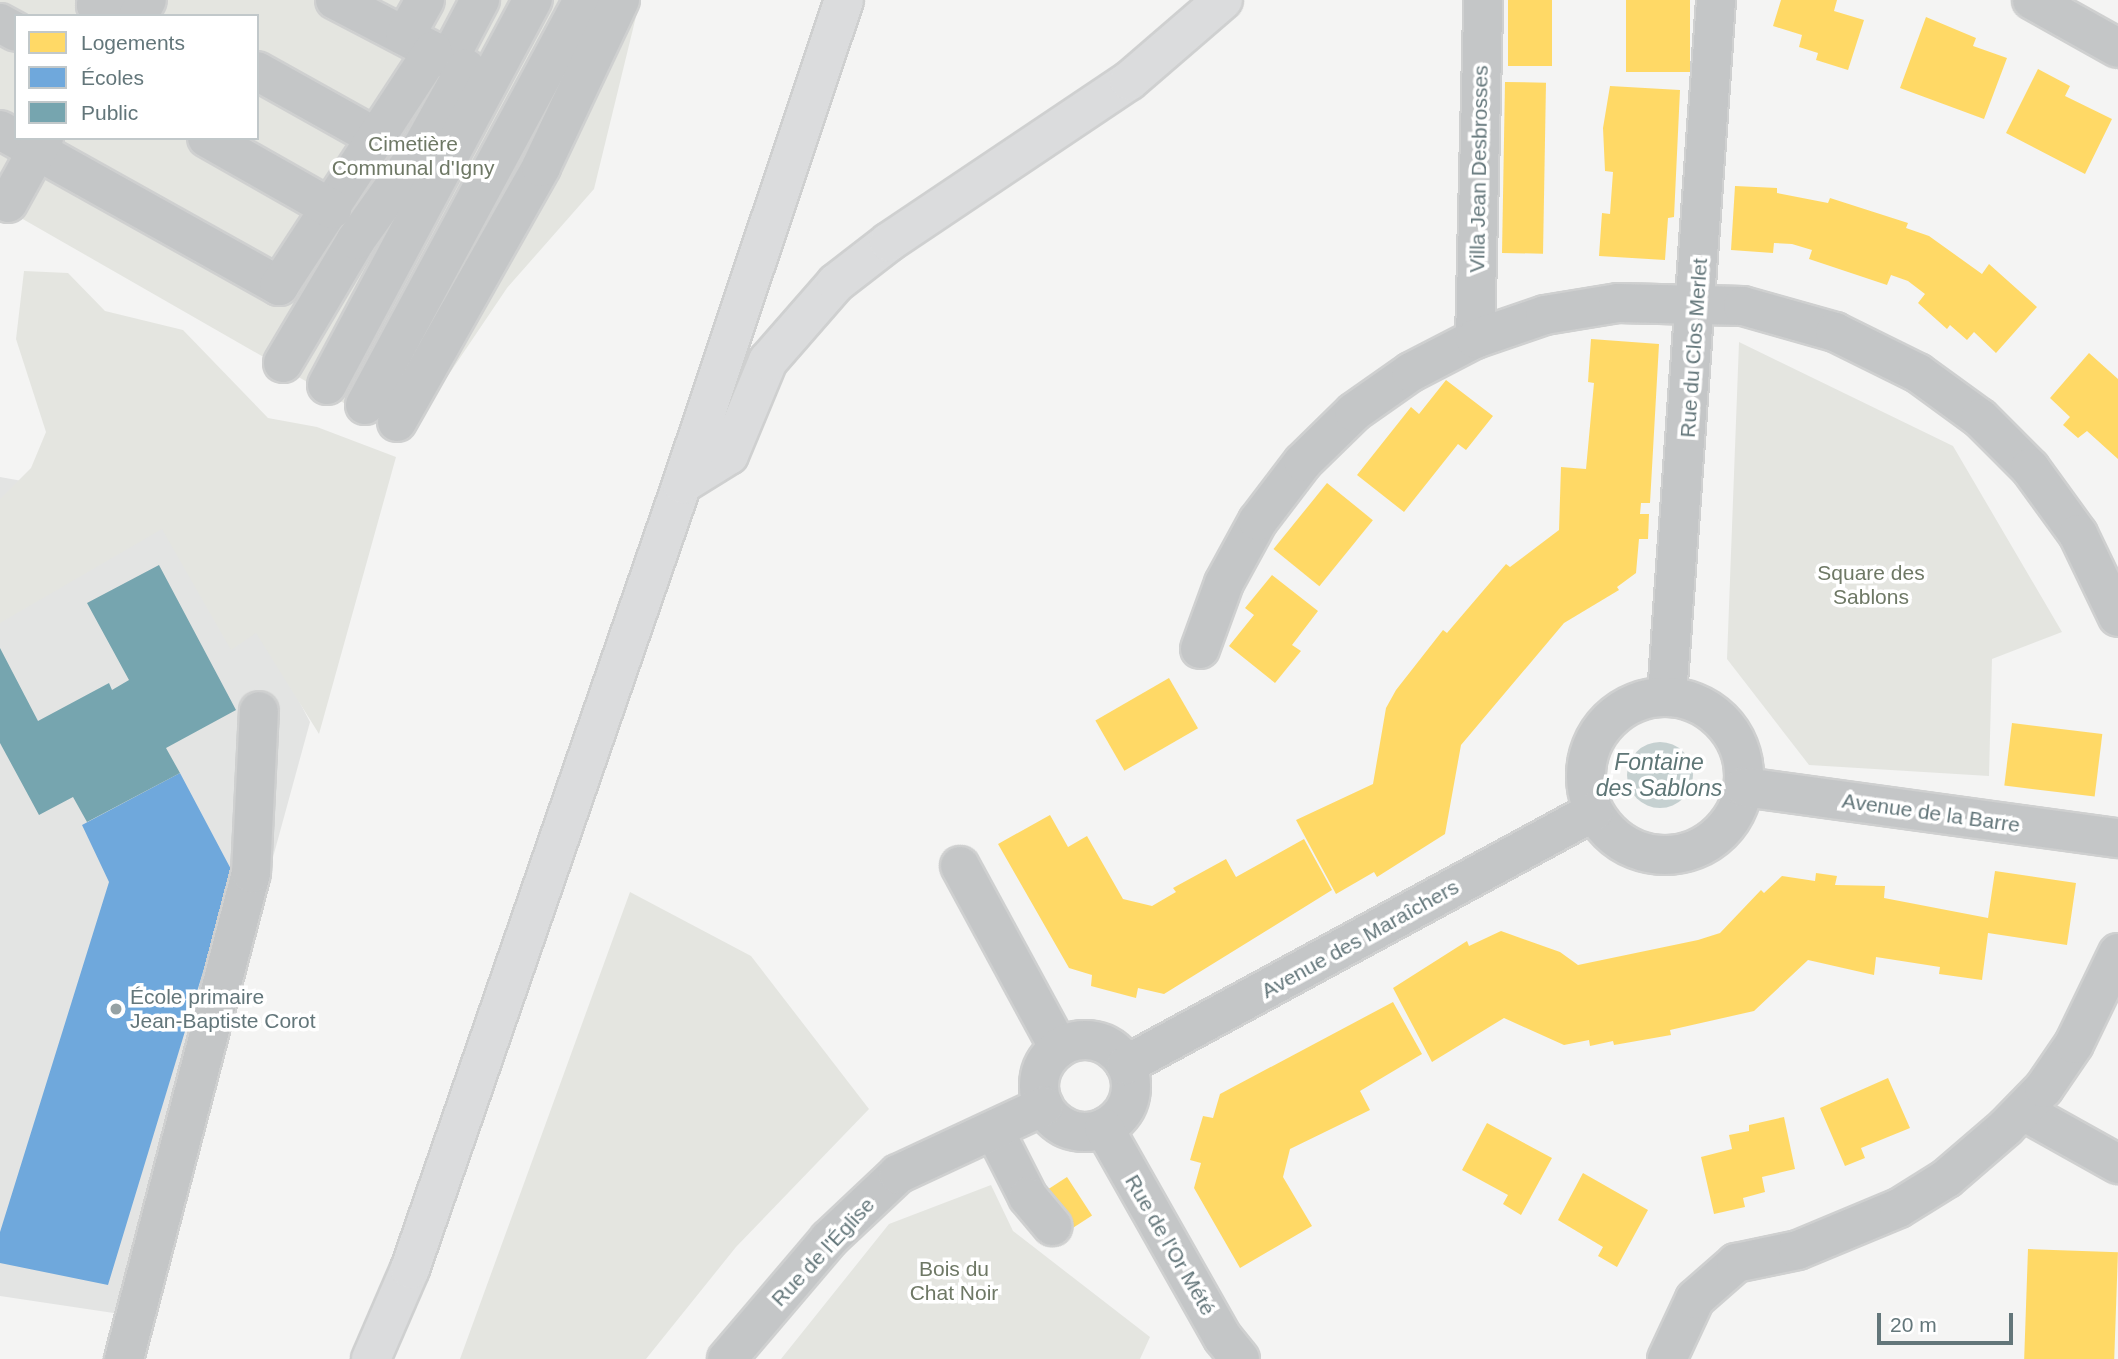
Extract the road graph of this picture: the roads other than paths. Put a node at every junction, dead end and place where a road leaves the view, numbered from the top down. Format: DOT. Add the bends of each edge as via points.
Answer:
graph roads {
  1 [pos="99,0"];
  2 [pos="335,0"];
  3 [pos="425,0"];
  4 [pos="480,0"];
  5 [pos="533,0"];
  6 [pos="583,0"];
  7 [pos="620,0"];
  8 [pos="844,0"];
  9 [pos="1223,0"];
  10 [pos="1483,0"];
  11 [pos="1716,0"];
  12 [pos="2032,0"];
  13 [pos="373,9"];
  14 [pos="134,12"];
  15 [pos="2118,48"];
  16 [pos="449,59"];
  17 [pos="259,72"];
  18 [pos="528,102"];
  19 [pos="564,121"];
  20 [pos="377,138"];
  21 [pos="210,140"];
  22 [pos="41,145"];
  23 [pos="8,203"];
  24 [pos="332,209"];
  25 [pos="1698,302"];
  26 [pos="1475,339"];
  27 [pos="283,363"];
  28 [pos="327,386"];
  29 [pos="682,484"];
  30 [pos="2118,617"];
  31 [pos="1200,649"];
  32 [pos="1667,696"];
  33 [pos="259,711"];
  34 [pos="1744,787"];
  35 [pos="1593,812"];
  36 [pos="2118,838"];
  37 [pos="960,866"];
  38 [pos="2118,953"];
  39 [pos="1059,1048"];
  40 [pos="1126,1065"];
  41 [pos="1044,1106"];
  42 [pos="2023,1111"];
  43 [pos="1104,1128"];
  44 [pos="994,1130"];
  45 [pos="2118,1164"];
  46 [pos="1052,1226"];
  47 [pos="124,1359"];
  48 [pos="371,1359"];
  49 [pos="727,1359"];
  50 [pos="1240,1359"];
  51 [pos="1667,1359"];
  1 -- 14 [label="street" via="96,5"];
  2 -- 13 [label="street"];
  3 -- 16 [label="street"];
  4 -- 16 [label="street"];
  5 -- 16 [label="street"];
  6 -- 18 [label="street"];
  7 -- 19 [label="street"];
  8 -- 29 [label="main road"];
  9 -- 29 [label="main road" via="1129,81 889,242 836,283 768,361 729,455"];
  10 -- 26 [label="street, Villa Jean Desbrosses"];
  11 -- 25 [label="street, Rue du Clos Merlet"];
  12 -- 15 [label="street"];
  13 -- 16 [label="street"];
  16 -- 18 [label="street"];
  16 -- 20 [label="street"];
  16 -- 27 [label="street" via="422,147 356,240"];
  16 -- 28 [label="street"];
  17 -- 20 [label="street"];
  18 -- 19 [label="street"];
  18 -- 19 [label="street" via="381,414"];
  20 -- 24 [label="street"];
  21 -- 24 [label="street"];
  22 -- 23 [label="street"];
  22 -- 24 [label="street" via="279,286"];
  25 -- 26 [label="street" via="1618,303 1545,315"];
  25 -- 30 [label="street" via="1743,306 1835,332 1919,373 1980,418 2030,468 2078,534"];
  25 -- 32 [label="street, Rue du Clos Merlet"];
  26 -- 31 [label="street" via="1412,372 1354,412 1303,462 1258,521 1224,583"];
  29 -- 48 [label="main road" via="410,1269"];
  32 -- 34 [label="street" via="1710,710 1727,726 1738,745"];
  32 -- 35 [label="street" via="1621,709 1603,725 1585,768"];
  33 -- 47 [label="street" via="251,873"];
  34 -- 35 [label="street" via="1722,832 1702,847 1677,855 1652,855 1629,847 1608,832"];
  34 -- 36 [label="street, Avenue de la Barre"];
  35 -- 40 [label="street, Avenue des Maraîchers"];
  37 -- 39 [label="street"];
  38 -- 42 [label="street" via="2074,1044"];
  39 -- 40 [label="street" via="1085,1039 1103,1043"];
  39 -- 41 [label="street" via="1042,1067 1038,1085"];
  40 -- 43 [label="street" via="1132,1087 1128,1105 1118,1120"];
  41 -- 43 [label="street" via="1066,1129 1084,1133"];
  41 -- 44 [label="street, Rue de l'Église"];
  42 -- 45 [label="street"];
  42 -- 51 [label="street" via="1947,1178 1899,1208 1798,1250 1736,1263 1695,1299"];
  43 -- 50 [label="street, Rue de l'Or Mété" via="1223,1338"];
  44 -- 46 [label="street" via="1028,1197"];
  44 -- 49 [label="street, Rue de l'Église" via="898,1174 829,1239"];
}
